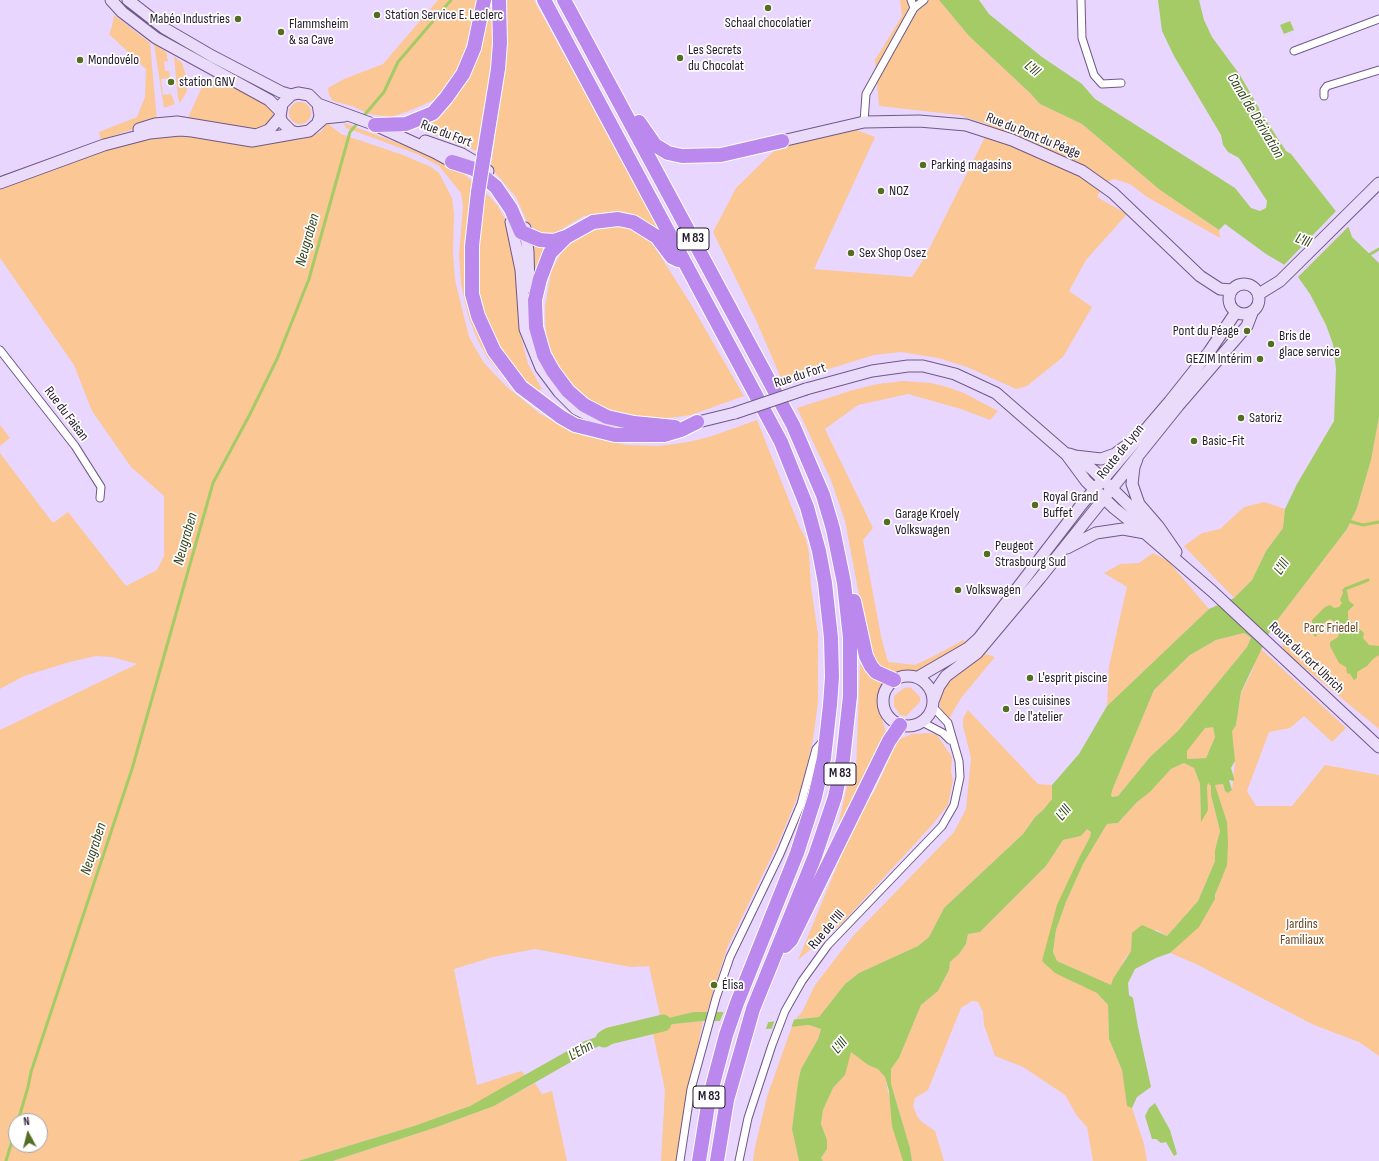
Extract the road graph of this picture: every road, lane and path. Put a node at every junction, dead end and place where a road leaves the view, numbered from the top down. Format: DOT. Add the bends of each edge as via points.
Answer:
graph roads {
  1 [pos="111,0"];
  2 [pos="128,0"];
  3 [pos="484,0"];
  4 [pos="499,0"];
  5 [pos="544,0"];
  6 [pos="564,0"];
  7 [pos="911,0"];
  8 [pos="924,0"];
  9 [pos="1081,0"];
  10 [pos="914,8"];
  11 [pos="1379,19"];
  12 [pos="1294,51"];
  13 [pos="1379,70"];
  14 [pos="1121,83"];
  15 [pos="291,95"];
  16 [pos="1324,96"];
  17 [pos="318,104"];
  18 [pos="621,106"];
  19 [pos="280,114"];
  20 [pos="348,116"];
  21 [pos="318,122"];
  22 [pos="864,122"];
  23 [pos="371,124"];
  24 [pos="297,133"];
  25 [pos="782,141"];
  26 [pos="104,145"];
  27 [pos="452,162"];
  28 [pos="1379,182"];
  29 [pos="0,183"];
  30 [pos="526,234"];
  31 [pos="566,237"];
  32 [pos="684,263"];
  33 [pos="1232,290"];
  34 [pos="1259,294"];
  35 [pos="1236,312"];
  36 [pos="1252,312"];
  37 [pos="0,350"];
  38 [pos="541,368"];
  39 [pos="698,422"];
  40 [pos="1150,425"];
  41 [pos="675,427"];
  42 [pos="1139,454"];
  43 [pos="1071,455"];
  44 [pos="1093,470"];
  45 [pos="1086,481"];
  46 [pos="1107,484"];
  47 [pos="1095,489"];
  48 [pos="100,498"];
  49 [pos="1103,498"];
  50 [pos="1145,533"];
  51 [pos="1061,551"];
  52 [pos="1176,552"];
  53 [pos="844,583"];
  54 [pos="1212,591"];
  55 [pos="918,677"];
  56 [pos="894,680"];
  57 [pos="933,703"];
  58 [pos="922,722"];
  59 [pos="900,725"];
  60 [pos="827,736"];
  61 [pos="952,738"];
  62 [pos="1379,747"];
  63 [pos="775,955"];
  64 [pos="680,1161"];
  65 [pos="699,1161"];
  66 [pos="717,1161"];
  67 [pos="738,1161"];
  1 -- 19 [label="main road" via="122,12 156,38 269,100"];
  2 -- 15 [label="main road, Rue du Fort" via="164,28 212,56"];
  3 -- 23 [label="highway" via="474,48 463,74 433,113 406,124"];
  4 -- 39 [label="highway, bridge" via="498,69 472,246 472,294 478,316 494,351 521,387 570,422 614,435 664,435"];
  5 -- 32 [label="highway, M 83"];
  6 -- 18 [label="highway, M 83"];
  7 -- 10 [label="street"];
  8 -- 10 [label="street"];
  9 -- 14 [label="street" via="1082,38 1094,75 1102,84"];
  10 -- 22 [label="street" via="866,94"];
  11 -- 12 [label="street"];
  13 -- 16 [label="street" via="1328,86 1324,90"];
  15 -- 17 [label="main road, Rue du Fort" via="309,95"];
  15 -- 19 [label="main road" via="282,104"];
  17 -- 20 [label="main road, Rue du Fort"];
  17 -- 21 [label="main road"];
  18 -- 25 [label="highway" via="637,118 655,145 668,153 682,156 721,155"];
  18 -- 53 [label="highway, M 83" via="803,446 823,495"];
  19 -- 24 [label="main road" via="286,128"];
  19 -- 26 [label="main road" via="269,130 256,135 245,135 199,124 173,122 148,126"];
  20 -- 21 [label="main road, Rue du Fort" via="329,117"];
  20 -- 23 [label="main road, Rue du Fort"];
  21 -- 24 [label="main road, Rue du Fort" via="309,131"];
  22 -- 25 [label="main road, Rue du Pont du Péage"];
  22 -- 33 [label="main road, Rue du Pont du Péage" via="919,121 966,125 1012,140 1082,172 1113,193 1200,276 1220,288"];
  23 -- 27 [label="main road, Rue du Fort"];
  23 -- 30 [label="main road, Rue du Fort" via="462,154 479,164 514,200"];
  24 -- 26 [label="main road, Rue du Fort" via="252,141 194,131 169,130"];
  26 -- 29 [label="main road"];
  27 -- 30 [label="highway" via="474,169 496,187 511,209 521,232"];
  27 -- 38 [label="main road, Rue du Fort" via="484,182 502,202 510,219 520,262 525,329"];
  28 -- 34 [label="main road" via="1280,281"];
  30 -- 31 [label="highway" via="540,240 554,241"];
  30 -- 38 [label="main road, Rue du Fort" via="531,328"];
  31 -- 32 [label="highway" via="593,222 618,219 634,222 657,237 672,257"];
  31 -- 41 [label="highway" via="550,254 535,300 536,327 544,355 553,371 568,391 584,405 607,417 634,423"];
  32 -- 60 [label="highway, M 83" via="781,442 807,507 825,583 831,638 832,677"];
  33 -- 34 [label="main road" via="1244,284 1253,287"];
  33 -- 35 [label="main road" via="1229,300"];
  34 -- 36 [label="main road" via="1258,307"];
  35 -- 36 [label="main road" via="1244,315"];
  35 -- 40 [label="main road, Route de Lyon" via="1209,352"];
  36 -- 42 [label="main road, Route de Lyon" via="1247,326"];
  37 -- 48 [label="street, Rue du Faisan" via="74,446 101,487"];
  38 -- 41 [label="main road, Rue du Fort" via="567,401 593,419 631,429"];
  39 -- 41 [label="main road, Rue du Fort"];
  39 -- 43 [label="main road, Rue du Fort, bridge" via="872,371 923,366 955,374 996,393"];
  40 -- 43 [label="main road" via="1115,454 1101,459"];
  40 -- 46 [label="main road, Route de Lyon"];
  42 -- 46 [label="main road, Route de Lyon"];
  42 -- 52 [label="main road" via="1132,484 1139,504"];
  43 -- 44 [label="main road, Rue du Fort"];
  43 -- 45 [label="main road, Rue du Fort"];
  44 -- 46 [label="main road, Route du Fort Uhrich"];
  45 -- 47 [label="main road, Route du Fort Uhrich"];
  46 -- 47 [label="main road, Route de Lyon"];
  46 -- 49 [label="main road, Route de Lyon"];
  46 -- 52 [label="main road, Route du Fort Uhrich"];
  47 -- 49 [label="main road, Route du Fort Uhrich"];
  47 -- 55 [label="main road, Route de Lyon" via="979,638 968,648"];
  49 -- 50 [label="main road, Route du Fort Uhrich"];
  49 -- 51 [label="main road, Route de Lyon"];
  50 -- 51 [label="main road" via="1123,529 1096,533"];
  50 -- 54 [label="main road, Route du Fort Uhrich"];
  51 -- 57 [label="main road, Route de Lyon" via="985,645 946,676"];
  52 -- 54 [label="main road, Route du Fort Uhrich"];
  53 -- 56 [label="highway" via="855,602 866,656 871,666 876,672"];
  53 -- 63 [label="highway, M 83" via="851,665 843,759 835,797 815,856"];
  54 -- 62 [label="main road, Route du Fort Uhrich"];
  55 -- 56 [label="main road" via="902,676"];
  55 -- 57 [label="main road" via="928,685"];
  56 -- 59 [label="main road" via="884,692 883,704 887,716"];
  57 -- 58 [label="main road" via="931,713"];
  57 -- 61 [label="street, Rue de l'Ill" via="948,723"];
  58 -- 59 [label="main road" via="915,725"];
  58 -- 61 [label="street" via="943,733 950,740"];
  59 -- 63 [label="highway" via="889,741 791,940"];
  60 -- 64 [label="street" via="816,749 801,804 730,957 706,1031 691,1089"];
  60 -- 65 [label="highway, M 83" via="815,797 797,853 726,1035 709,1099"];
  61 -- 67 [label="street, Rue de l'Ill" via="959,761 960,777 954,805 942,826 828,946 802,981 785,1011 772,1045 748,1118"];
  63 -- 66 [label="highway, M 83" via="743,1040 727,1100"];
}
